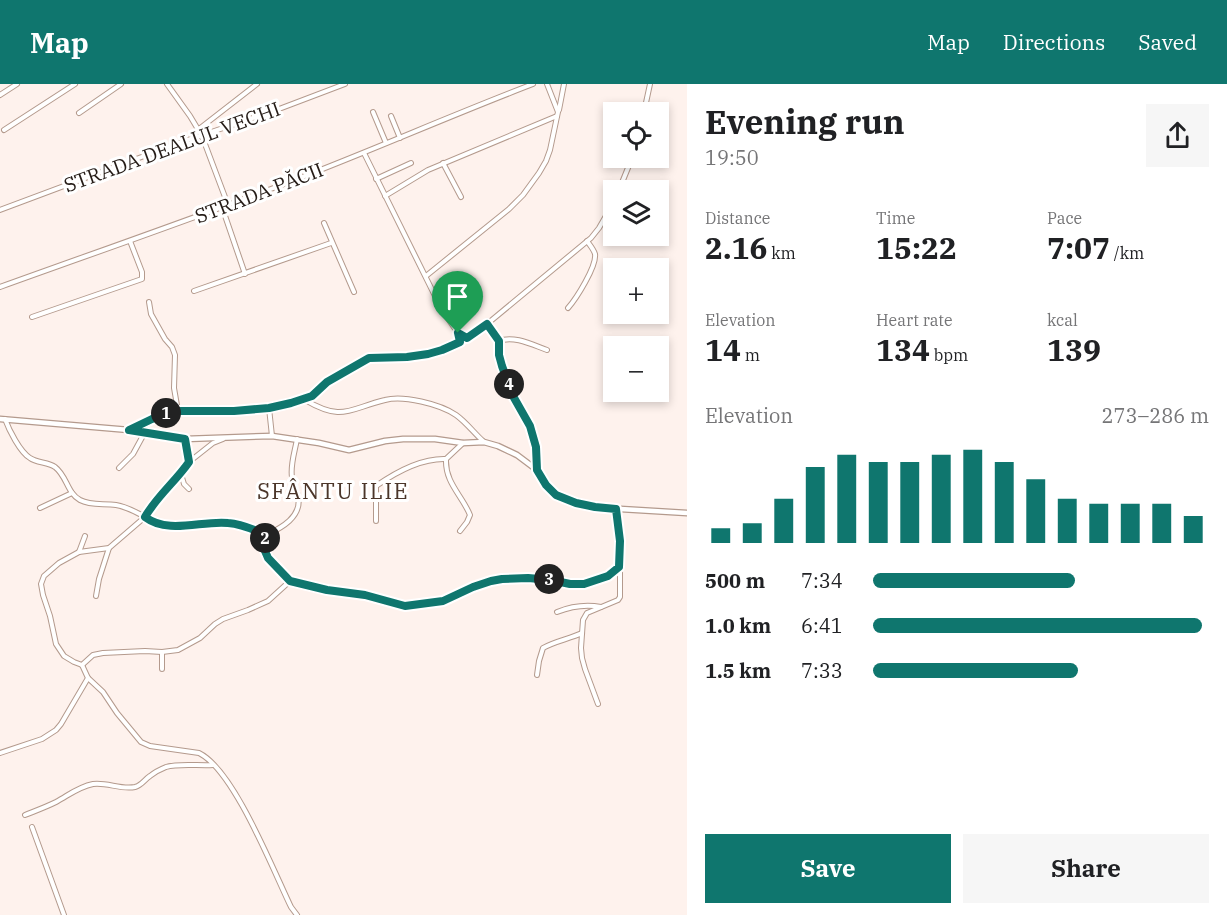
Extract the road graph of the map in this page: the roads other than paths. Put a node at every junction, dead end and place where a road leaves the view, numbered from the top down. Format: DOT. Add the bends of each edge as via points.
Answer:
graph roads {
  1 [pos="17,84"];
  2 [pos="75,84"];
  3 [pos="121,84"];
  4 [pos="167,84"];
  5 [pos="257,84"];
  6 [pos="345,84"];
  7 [pos="533,84"];
  8 [pos="547,84"];
  9 [pos="564,84"];
  10 [pos="650,84"];
  11 [pos="0,96"];
  12 [pos="646,102"];
  13 [pos="373,112"];
  14 [pos="79,113"];
  15 [pos="558,114"];
  16 [pos="391,116"];
  17 [pos="199,129"];
  18 [pos="4,130"];
  19 [pos="202,136"];
  20 [pos="400,138"];
  21 [pos="386,143"];
  22 [pos="364,153"];
  23 [pos="411,163"];
  24 [pos="443,163"];
  25 [pos="376,179"];
  26 [pos="385,196"];
  27 [pos="461,196"];
  28 [pos="228,205"];
  29 [pos="222,207"];
  30 [pos="0,210"];
  31 [pos="603,221"];
  32 [pos="324,223"];
  33 [pos="130,241"];
  34 [pos="587,241"];
  35 [pos="332,243"];
  36 [pos="245,274"];
  37 [pos="426,276"];
  38 [pos="0,287"];
  39 [pos="194,291"];
  40 [pos="354,292"];
  41 [pos="149,302"];
  42 [pos="568,308"];
  43 [pos="32,317"];
  44 [pos="487,324"];
  45 [pos="458,333"];
  46 [pos="467,338"];
  47 [pos="499,341"];
  48 [pos="460,342"];
  49 [pos="547,350"];
  50 [pos="304,399"];
  51 [pos="269,408"];
  52 [pos="178,411"];
  53 [pos="2,419"];
  54 [pos="129,430"];
  55 [pos="145,432"];
  56 [pos="272,436"];
  57 [pos="224,438"];
  58 [pos="185,439"];
  59 [pos="297,439"];
  60 [pos="484,442"];
  61 [pos="463,443"];
  62 [pos="446,459"];
  63 [pos="189,462"];
  64 [pos="119,468"];
  65 [pos="537,470"];
  66 [pos="181,473"];
  67 [pos="189,489"];
  68 [pos="72,493"];
  69 [pos="40,508"];
  70 [pos="616,509"];
  71 [pos="687,513"];
  72 [pos="145,517"];
  73 [pos="376,521"];
  74 [pos="460,531"];
  75 [pos="85,536"];
  76 [pos="265,536"];
  77 [pos="109,548"];
  78 [pos="79,552"];
  79 [pos="619,567"];
  80 [pos="290,581"];
  81 [pos="96,596"];
  82 [pos="602,607"];
  83 [pos="558,612"];
  84 [pos="582,633"];
  85 [pos="162,652"];
  86 [pos="82,665"];
  87 [pos="162,669"];
  88 [pos="537,675"];
  89 [pos="87,678"];
  90 [pos="598,704"];
  91 [pos="0,753"];
  92 [pos="214,765"];
  93 [pos="25,815"];
  94 [pos="32,827"];
  95 [pos="64,915"];
  96 [pos="297,915"];
  1 -- 11 [label="street"];
  2 -- 18 [label="street"];
  3 -- 14 [label="street"];
  4 -- 17 [label="street"];
  5 -- 17 [label="street"];
  6 -- 19 [label="street, STRADA DEALUL VECHI"];
  7 -- 20 [label="street, STRADA PĂCII"];
  8 -- 15 [label="street"];
  9 -- 15 [label="street"];
  10 -- 12 [label="street"];
  13 -- 21 [label="street"];
  15 -- 24 [label="street"];
  15 -- 37 [label="street" via="546,161 533,183"];
  16 -- 20 [label="street"];
  17 -- 19 [label="street"];
  19 -- 28 [label="street"];
  19 -- 30 [label="street, STRADA DEALUL VECHI"];
  20 -- 21 [label="street, STRADA PĂCII"];
  21 -- 22 [label="street, STRADA PĂCII"];
  22 -- 25 [label="street"];
  22 -- 28 [label="street, STRADA PĂCII"];
  23 -- 25 [label="street"];
  24 -- 26 [label="street"];
  24 -- 27 [label="street"];
  25 -- 26 [label="street"];
  26 -- 37 [label="street"];
  28 -- 29 [label="street, STRADA PĂCII"];
  29 -- 33 [label="street, STRADA PĂCII"];
  29 -- 36 [label="street"];
  31 -- 34 [label="street"];
  32 -- 35 [label="street"];
  33 -- 38 [label="street, STRADA PĂCII"];
  33 -- 43 [label="street" via="142,279"];
  34 -- 42 [label="street" via="594,261"];
  34 -- 44 [label="street"];
  35 -- 36 [label="street"];
  35 -- 40 [label="street"];
  36 -- 39 [label="street"];
  37 -- 45 [label="street"];
  41 -- 52 [label="street" via="151,314 175,355"];
  44 -- 46 [label="street"];
  44 -- 47 [label="street"];
  45 -- 46 [label="street"];
  45 -- 48 [label="street"];
  46 -- 48 [label="street"];
  47 -- 49 [label="street" via="513,339"];
  47 -- 65 [label="street" via="502,366 530,426"];
  48 -- 50 [label="street" via="428,354 369,358"];
  50 -- 51 [label="street"];
  50 -- 60 [label="street" via="331,412 353,410 386,399 427,403 456,415"];
  51 -- 52 [label="street"];
  51 -- 56 [label="street"];
  52 -- 54 [label="street"];
  53 -- 54 [label="street"];
  53 -- 68 [label="street" via="24,453 56,468"];
  54 -- 55 [label="street"];
  55 -- 58 [label="street"];
  55 -- 64 [label="street" via="133,454"];
  56 -- 57 [label="street"];
  56 -- 59 [label="street"];
  57 -- 58 [label="street"];
  57 -- 63 [label="street"];
  58 -- 63 [label="street"];
  59 -- 61 [label="street" via="349,450 403,439"];
  59 -- 76 [label="street" via="291,472 298,495 297,508 289,523"];
  60 -- 61 [label="street"];
  60 -- 65 [label="street" via="513,452"];
  61 -- 62 [label="street"];
  62 -- 73 [label="street" via="407,467 376,486"];
  62 -- 74 [label="street" via="451,483 470,515"];
  63 -- 66 [label="street"];
  65 -- 70 [label="street" via="556,495 576,503"];
  66 -- 67 [label="street"];
  66 -- 72 [label="street"];
  68 -- 69 [label="street"];
  68 -- 72 [label="street" via="87,502 114,504"];
  70 -- 71 [label="street"];
  70 -- 79 [label="street"];
  72 -- 76 [label="street" via="176,526 230,523"];
  72 -- 77 [label="street"];
  75 -- 78 [label="street"];
  76 -- 80 [label="street" via="268,558"];
  77 -- 78 [label="street"];
  77 -- 81 [label="street"];
  78 -- 86 [label="street" via="48,571 41,584 60,652"];
  79 -- 80 [label="street" via="608,576 584,584 502,579 443,601 411,606"];
  79 -- 82 [label="street" via="620,597"];
  80 -- 85 [label="street" via="268,601 223,619 185,647"];
  82 -- 83 [label="street" via="590,605"];
  82 -- 84 [label="street" via="587,613"];
  84 -- 88 [label="street" via="543,648"];
  84 -- 90 [label="street" via="582,658"];
  85 -- 86 [label="street" via="103,653 93,655"];
  85 -- 87 [label="street"];
  86 -- 89 [label="street"];
  89 -- 91 [label="street" via="56,729 42,739"];
  89 -- 92 [label="street" via="103,692 141,742 199,753"];
  92 -- 93 [label="street" via="166,767 136,787 83,787"];
  92 -- 96 [label="street" via="237,796"];
  94 -- 95 [label="street"];
}
